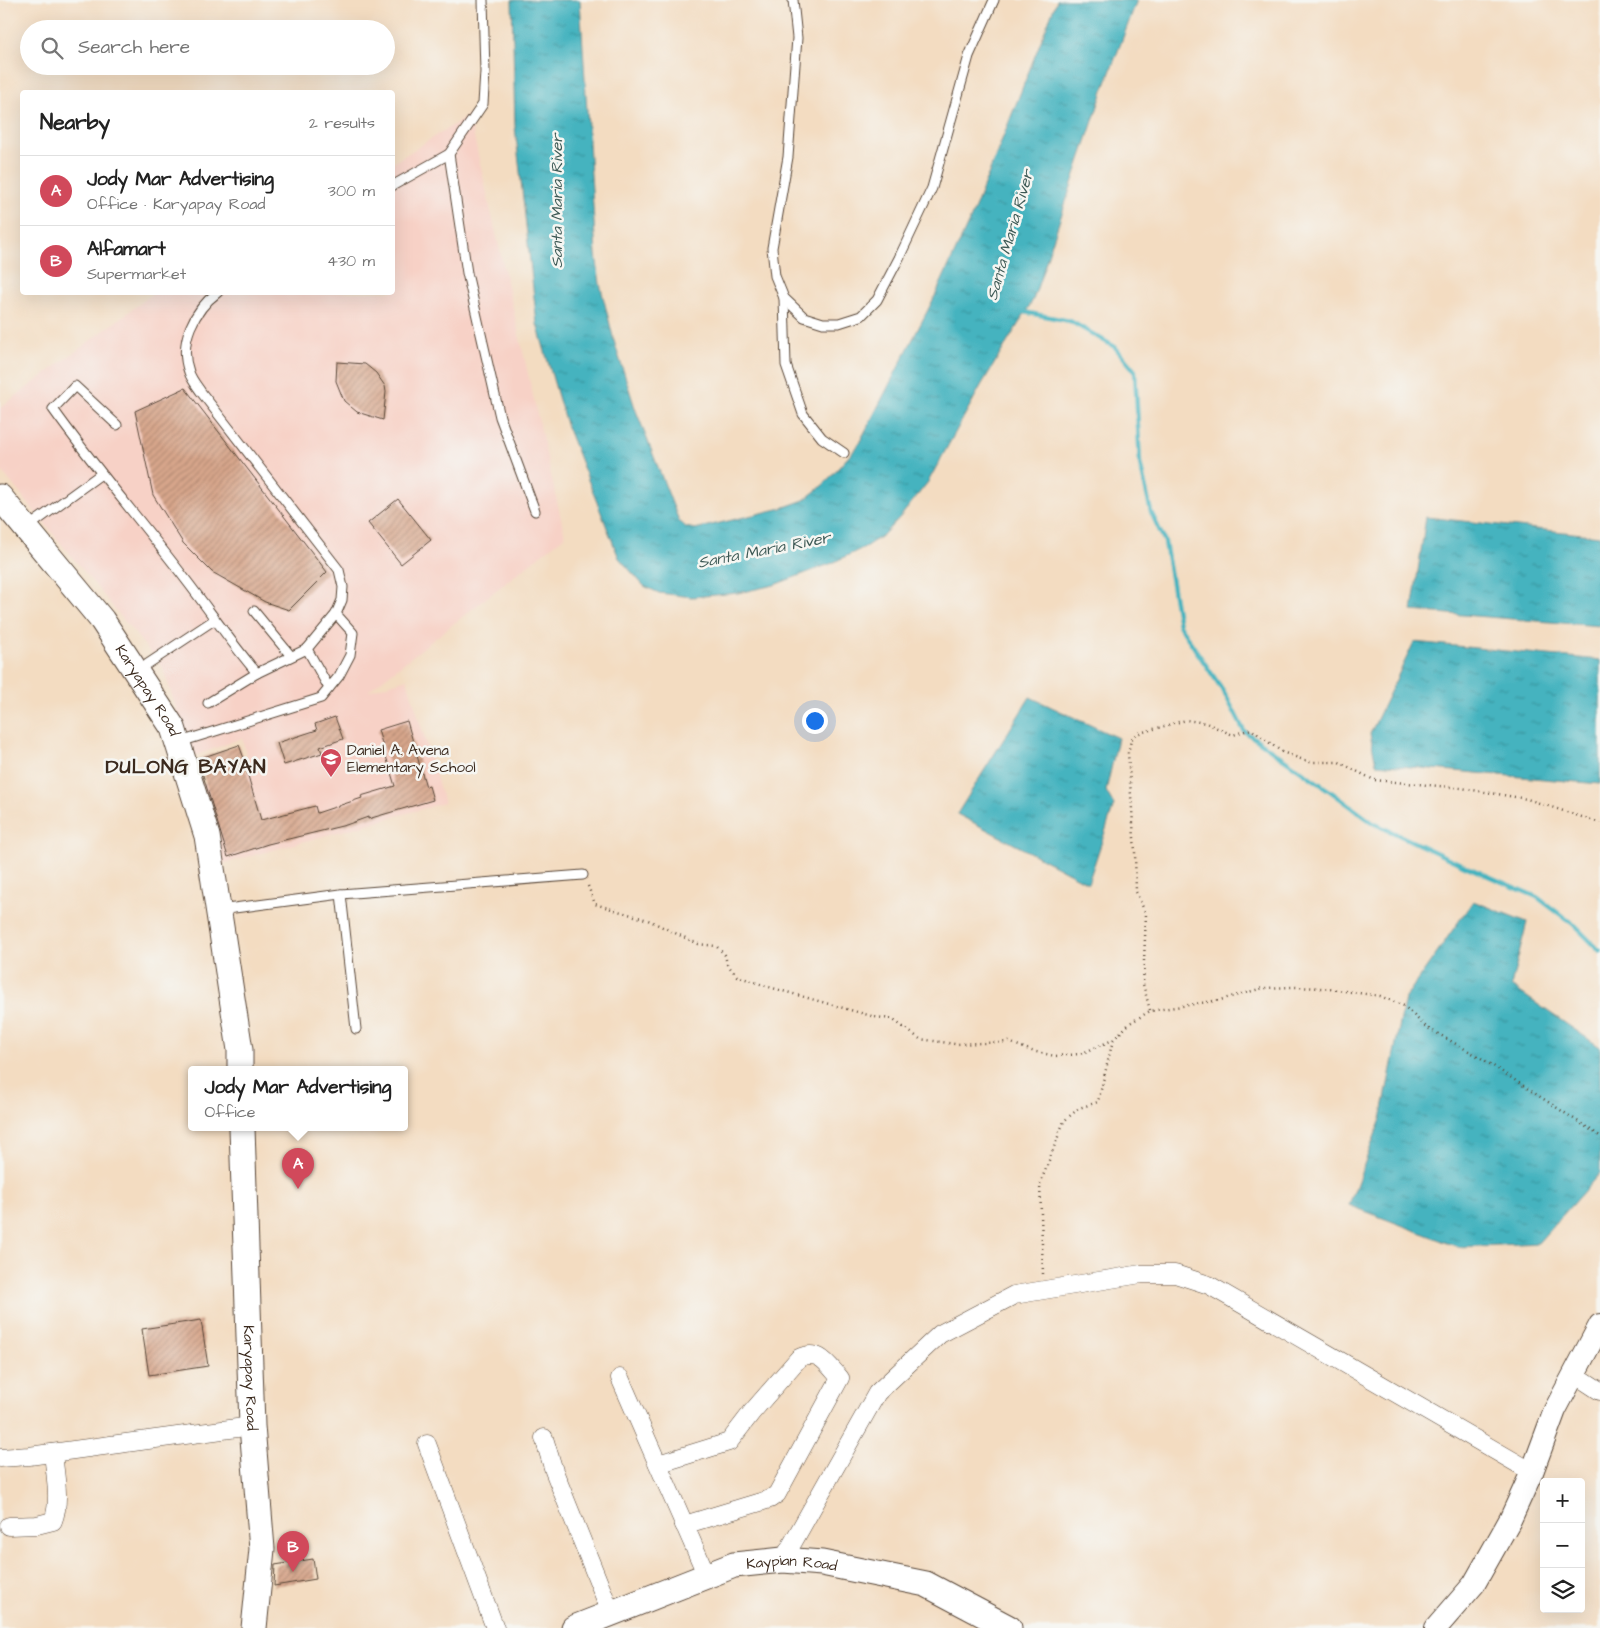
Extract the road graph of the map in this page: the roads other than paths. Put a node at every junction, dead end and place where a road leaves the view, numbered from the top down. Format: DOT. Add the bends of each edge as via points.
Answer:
graph roads {
  1 [pos="483,0"];
  2 [pos="794,0"];
  3 [pos="994,0"];
  4 [pos="449,154"];
  5 [pos="395,184"];
  6 [pos="214,295"];
  7 [pos="784,298"];
  8 [pos="117,425"];
  9 [pos="844,453"];
  10 [pos="101,474"];
  11 [pos="0,496"];
  12 [pos="535,511"];
  13 [pos="26,528"];
  14 [pos="254,611"];
  15 [pos="336,614"];
  16 [pos="214,620"];
  17 [pos="306,649"];
  18 [pos="291,656"];
  19 [pos="136,672"];
  20 [pos="257,673"];
  21 [pos="329,688"];
  22 [pos="208,703"];
  23 [pos="177,743"];
  24 [pos="583,875"];
  25 [pos="341,894"];
  26 [pos="218,910"];
  27 [pos="356,1030"];
  28 [pos="240,1066"];
  29 [pos="242,1131"];
  30 [pos="1600,1325"];
  31 [pos="1574,1374"];
  32 [pos="620,1378"];
  33 [pos="1600,1391"];
  34 [pos="252,1426"];
  35 [pos="544,1438"];
  36 [pos="427,1444"];
  37 [pos="53,1453"];
  38 [pos="0,1458"];
  39 [pos="658,1464"];
  40 [pos="1532,1472"];
  41 [pos="684,1525"];
  42 [pos="9,1526"];
  43 [pos="783,1560"];
  44 [pos="707,1576"];
  45 [pos="611,1613"];
  46 [pos="254,1628"];
  47 [pos="495,1628"];
  48 [pos="574,1628"];
  49 [pos="1009,1628"];
  50 [pos="1436,1628"];
  1 -- 4 [label="lane" via="482,104"];
  2 -- 7 [label="lane" via="797,38 788,157 772,248 775,276"];
  3 -- 7 [label="lane" via="969,56 932,188 877,300 861,316 839,323 824,323 804,317"];
  4 -- 5 [label="lane"];
  4 -- 12 [label="lane" via="467,273 500,417"];
  6 -- 15 [label="lane" via="194,317 187,339 189,373 339,570 343,587"];
  7 -- 9 [label="lane" via="786,364 803,414 822,438"];
  8 -- 10 [label="lane" via="75,386 53,409"];
  10 -- 13 [label="lane"];
  10 -- 16 [label="lane"];
  11 -- 13 [label="main road, Karyapay Road"];
  13 -- 19 [label="main road, Karyapay Road" via="102,620"];
  14 -- 18 [label="lane"];
  15 -- 17 [label="lane"];
  15 -- 21 [label="lane" via="353,633 350,655"];
  16 -- 19 [label="lane"];
  16 -- 20 [label="lane"];
  17 -- 18 [label="lane"];
  17 -- 21 [label="lane"];
  18 -- 20 [label="lane"];
  19 -- 23 [label="main road, Karyapay Road" via="173,728"];
  20 -- 22 [label="lane"];
  21 -- 23 [label="lane" via="321,698"];
  23 -- 26 [label="main road, Karyapay Road" via="208,836"];
  24 -- 25 [label="lane"];
  25 -- 26 [label="lane"];
  25 -- 27 [label="lane"];
  26 -- 28 [label="main road, Karyapay Road"];
  29 -- 34 [label="main road, Karyapay Road"];
  30 -- 31 [label="street"];
  31 -- 33 [label="street"];
  31 -- 40 [label="street" via="1555,1410"];
  32 -- 39 [label="street"];
  34 -- 37 [label="street"];
  34 -- 46 [label="main road, Karyapay Road" via="262,1549"];
  35 -- 45 [label="street"];
  36 -- 47 [label="street"];
  37 -- 38 [label="street"];
  37 -- 42 [label="street" via="57,1493 53,1521"];
  39 -- 41 [label="street"];
  39 -- 41 [label="street" via="729,1442 799,1358 806,1354 821,1357 840,1378 777,1494 770,1499"];
  40 -- 43 [label="street" via="1209,1285 1175,1274 1141,1274 1014,1295 940,1334 877,1393"];
  40 -- 50 [label="street" via="1510,1520 1474,1584"];
  41 -- 44 [label="street"];
  43 -- 44 [label="main road, Kaypian Road" via="734,1565"];
  43 -- 49 [label="main road, Kaypian Road" via="822,1563 926,1584"];
  44 -- 45 [label="main road, Kaypian Road"];
  45 -- 48 [label="main road, Kaypian Road"];
}
